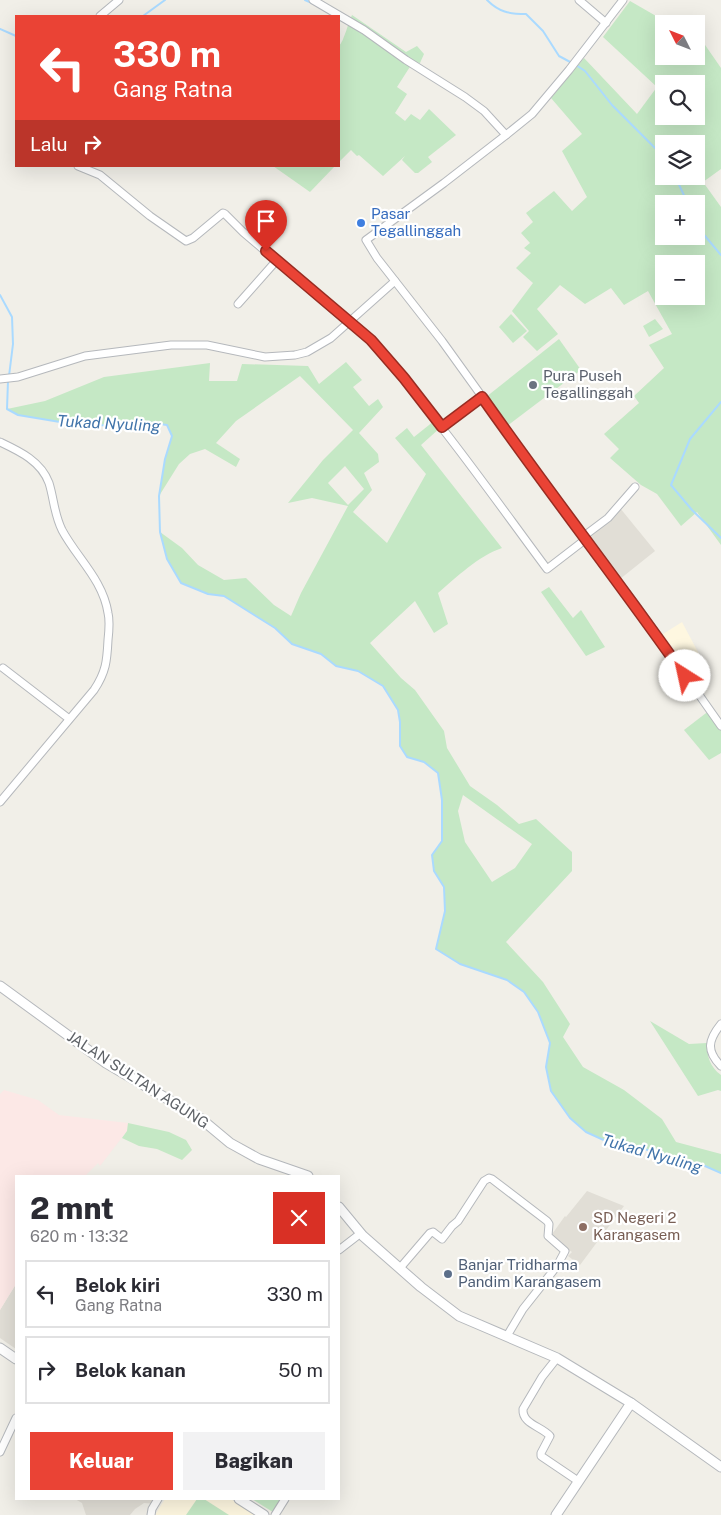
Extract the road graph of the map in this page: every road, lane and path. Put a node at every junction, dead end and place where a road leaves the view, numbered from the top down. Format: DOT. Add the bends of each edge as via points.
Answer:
graph roads {
  1 [pos="119,0"];
  2 [pos="579,0"];
  3 [pos="623,0"];
  4 [pos="314,1"];
  5 [pos="101,15"];
  6 [pos="338,15"];
  7 [pos="340,16"];
  8 [pos="606,24"];
  9 [pos="506,135"];
  10 [pos="80,167"];
  11 [pos="277,260"];
  12 [pos="395,281"];
  13 [pos="238,304"];
  14 [pos="349,322"];
  15 [pos="0,379"];
  16 [pos="482,397"];
  17 [pos="442,427"];
  18 [pos="0,442"];
  19 [pos="635,488"];
  20 [pos="585,537"];
  21 [pos="3,668"];
  22 [pos="68,718"];
  23 [pos="721,726"];
  24 [pos="0,802"];
  25 [pos="0,986"];
  26 [pos="721,1024"];
  27 [pos="721,1066"];
  28 [pos="306,1175"];
  29 [pos="340,1208"];
  30 [pos="361,1234"];
  31 [pos="340,1249"];
  32 [pos="400,1268"];
  33 [pos="506,1336"];
  34 [pos="0,1348"];
  35 [pos="15,1358"];
  36 [pos="557,1358"];
  37 [pos="631,1403"];
  38 [pos="15,1420"];
  39 [pos="0,1452"];
  40 [pos="721,1467"];
  41 [pos="578,1481"];
  42 [pos="157,1500"];
  43 [pos="241,1500"];
  44 [pos="284,1500"];
  45 [pos="151,1515"];
  46 [pos="264,1515"];
  47 [pos="275,1515"];
  48 [pos="556,1515"];
  1 -- 5 [label="street"];
  2 -- 8 [label="street"];
  3 -- 8 [label="street"];
  4 -- 6 [label="street"];
  7 -- 9 [label="street" via="465,97"];
  8 -- 9 [label="street" via="532,114"];
  9 -- 12 [label="street" via="366,240"];
  10 -- 11 [label="street" via="100,175 186,241 223,213"];
  11 -- 13 [label="street"];
  11 -- 14 [label="street"];
  12 -- 14 [label="street"];
  12 -- 16 [label="street"];
  14 -- 15 [label="street" via="320,346 296,355 265,357 207,345 171,345 84,356 18,377"];
  14 -- 17 [label="street" via="388,359"];
  16 -- 17 [label="street"];
  16 -- 20 [label="street"];
  17 -- 20 [label="street" via="547,569"];
  18 -- 22 [label="street" via="40,468 49,483 62,530 87,565 107,605 108,648 103,674 94,690"];
  19 -- 20 [label="street" via="608,518"];
  20 -- 23 [label="street"];
  21 -- 22 [label="street"];
  22 -- 24 [label="street"];
  25 -- 28 [label="street, JALAN SULTAN AGUNG" via="106,1063 193,1114 230,1143 259,1159"];
  26 -- 27 [label="street" via="710,1045 714,1060"];
  29 -- 30 [label="street"];
  30 -- 31 [label="street"];
  30 -- 32 [label="street"];
  32 -- 33 [label="street" via="459,1316"];
  32 -- 33 [label="street" via="430,1234 433,1232 442,1239 484,1181 492,1179 547,1221 548,1236 565,1251"];
  33 -- 36 [label="street"];
  34 -- 35 [label="street"];
  36 -- 37 [label="street"];
  36 -- 41 [label="street" via="542,1377 522,1414 524,1419 550,1436 542,1456"];
  37 -- 40 [label="street"];
  37 -- 41 [label="street"];
  38 -- 39 [label="street"];
  41 -- 48 [label="street"];
  42 -- 45 [label="street"];
  43 -- 46 [label="street"];
  44 -- 47 [label="street"];
}
